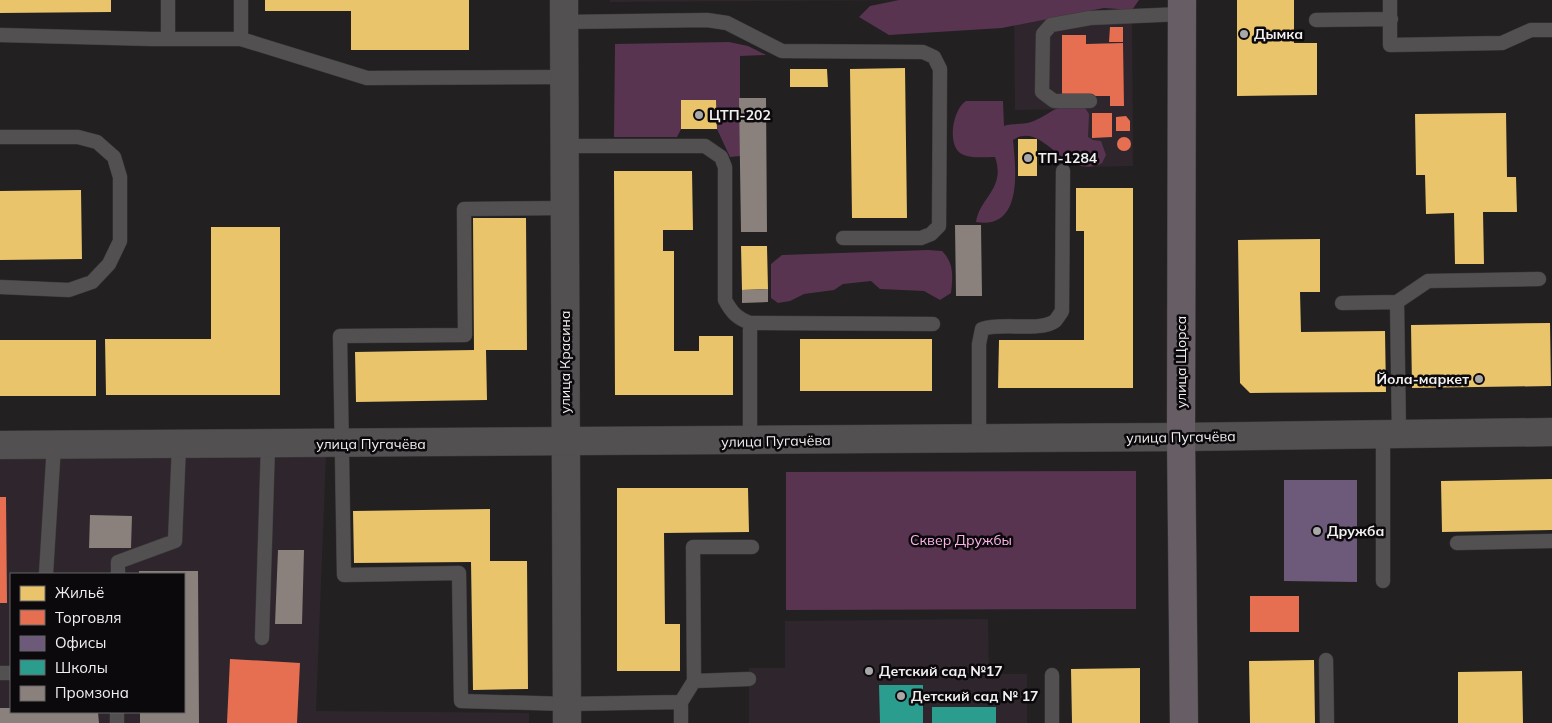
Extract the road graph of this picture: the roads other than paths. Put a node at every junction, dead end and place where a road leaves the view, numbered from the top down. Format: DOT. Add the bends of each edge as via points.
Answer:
graph roads {
  1 [pos="168,0"];
  2 [pos="241,0"];
  3 [pos="1390,0"];
  4 [pos="1182,7"];
  5 [pos="564,11"];
  6 [pos="1390,19"];
  7 [pos="1316,20"];
  8 [pos="1552,30"];
  9 [pos="0,35"];
  10 [pos="168,39"];
  11 [pos="241,39"];
  12 [pos="564,77"];
  13 [pos="1090,102"];
  14 [pos="0,137"];
  15 [pos="565,146"];
  16 [pos="1063,171"];
  17 [pos="565,208"];
  18 [pos="843,238"];
  19 [pos="1539,279"];
  20 [pos="0,288"];
  21 [pos="1397,302"];
  22 [pos="1342,303"];
  23 [pos="750,323"];
  24 [pos="933,324"];
  25 [pos="1552,432"];
  26 [pos="1391,434"];
  27 [pos="1181,437"];
  28 [pos="979,439"];
  29 [pos="750,442"];
  30 [pos="565,443"];
  31 [pos="342,444"];
  32 [pos="0,445"];
  33 [pos="54,445"];
  34 [pos="179,445"];
  35 [pos="268,445"];
  36 [pos="1552,542"];
  37 [pos="1458,543"];
  38 [pos="752,547"];
  39 [pos="46,573"];
  40 [pos="118,573"];
  41 [pos="1383,581"];
  42 [pos="262,638"];
  43 [pos="1326,660"];
  44 [pos="1052,675"];
  45 [pos="749,679"];
  46 [pos="694,681"];
  47 [pos="681,702"];
  48 [pos="567,714"];
  49 [pos="681,723"];
  50 [pos="1052,723"];
  51 [pos="1184,723"];
  52 [pos="1327,723"];
  1 -- 10 [label="lane"];
  2 -- 11 [label="lane"];
  3 -- 6 [label="lane"];
  4 -- 13 [label="lane" via="1051,25 1043,34 1042,92 1054,101"];
  4 -- 27 [label="main road, улица Щорса"];
  5 -- 12 [label="street, улица Красина"];
  5 -- 18 [label="lane" via="727,23 782,51 923,52 934,57 940,69 939,226 921,238"];
  6 -- 7 [label="lane"];
  6 -- 8 [label="lane" via="1390,45 1502,43 1530,30"];
  9 -- 10 [label="lane"];
  10 -- 11 [label="lane"];
  11 -- 12 [label="lane" via="367,78"];
  12 -- 15 [label="street, улица Красина"];
  14 -- 20 [label="lane" via="78,137 97,142 114,157 120,177 120,240 109,264 92,282 69,290"];
  15 -- 17 [label="street, улица Красина"];
  15 -- 23 [label="lane" via="705,146 721,157 725,167 725,300 731,312"];
  16 -- 28 [label="lane" via="1062,311 1055,321 1044,325 993,325 982,329 979,344"];
  17 -- 30 [label="street, улица Красина"];
  17 -- 31 [label="lane" via="464,209 465,335 340,336"];
  19 -- 21 [label="lane" via="1428,281"];
  21 -- 22 [label="lane"];
  21 -- 26 [label="lane"];
  23 -- 24 [label="lane"];
  23 -- 29 [label="lane"];
  25 -- 26 [label="street, улица Пугачёва"];
  26 -- 27 [label="street, улица Пугачёва"];
  26 -- 41 [label="lane"];
  27 -- 28 [label="street, улица Пугачёва"];
  27 -- 51 [label="main road, улица Щорса"];
  28 -- 29 [label="street, улица Пугачёва"];
  29 -- 30 [label="street, улица Пугачёва"];
  30 -- 31 [label="street, улица Пугачёва"];
  30 -- 48 [label="street, улица Красина"];
  31 -- 35 [label="street, улица Пугачёва"];
  31 -- 48 [label="lane" via="344,575 459,573 461,701"];
  32 -- 33 [label="street, улица Пугачёва"];
  33 -- 34 [label="street, улица Пугачёва"];
  33 -- 39 [label="lane"];
  34 -- 35 [label="street, улица Пугачёва"];
  34 -- 40 [label="lane" via="175,541 118,562"];
  35 -- 42 [label="lane"];
  36 -- 37 [label="lane"];
  38 -- 46 [label="lane" via="693,547"];
  43 -- 52 [label="lane"];
  44 -- 50 [label="lane"];
  45 -- 46 [label="lane"];
  46 -- 47 [label="lane"];
  47 -- 48 [label="lane"];
  47 -- 49 [label="lane"];
}
